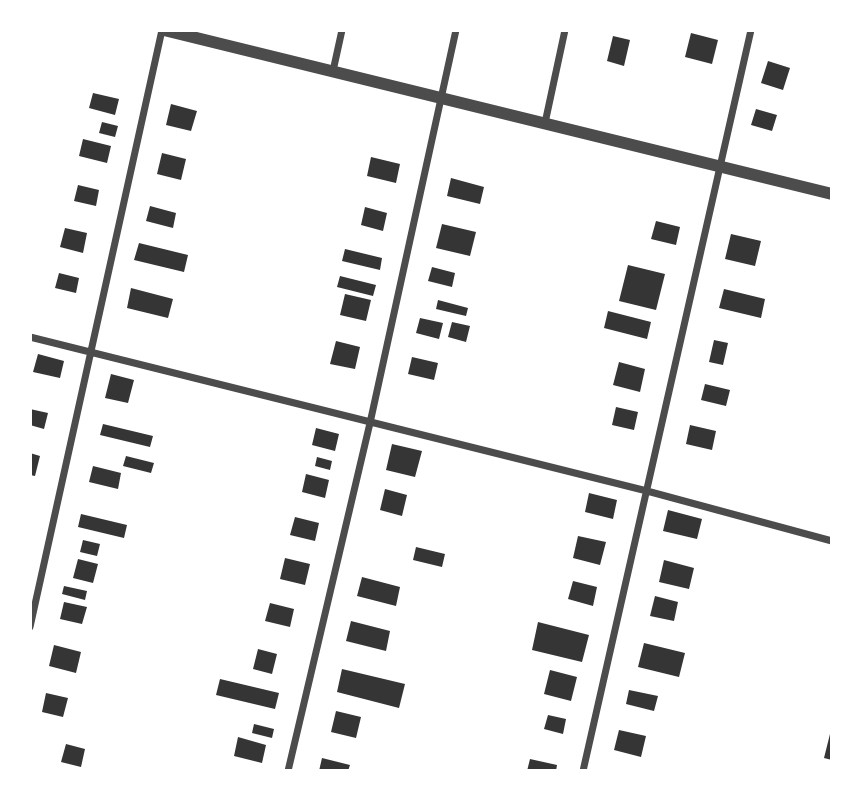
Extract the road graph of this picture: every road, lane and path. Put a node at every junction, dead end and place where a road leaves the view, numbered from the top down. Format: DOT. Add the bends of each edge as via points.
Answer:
graph roads {
  1 [pos="163,30"];
  2 [pos="342,30"];
  3 [pos="456,30"];
  4 [pos="565,30"];
  5 [pos="751,30"];
  6 [pos="333,71"];
  7 [pos="442,98"];
  8 [pos="545,123"];
  9 [pos="720,168"];
  10 [pos="832,194"];
  11 [pos="30,337"];
  12 [pos="90,352"];
  13 [pos="370,423"];
  14 [pos="647,491"];
  15 [pos="832,541"];
  16 [pos="30,627"];
  17 [pos="288,771"];
  18 [pos="583,771"];
  1 -- 6 [label="street"];
  1 -- 12 [label="street"];
  2 -- 6 [label="street"];
  3 -- 7 [label="street"];
  4 -- 8 [label="street"];
  5 -- 9 [label="street"];
  6 -- 7 [label="street"];
  7 -- 8 [label="street"];
  7 -- 13 [label="street"];
  8 -- 9 [label="street"];
  9 -- 10 [label="street"];
  9 -- 14 [label="street"];
  11 -- 12 [label="street"];
  12 -- 13 [label="street"];
  12 -- 16 [label="street"];
  13 -- 14 [label="street"];
  13 -- 17 [label="street"];
  14 -- 15 [label="street"];
  14 -- 18 [label="street"];
}
